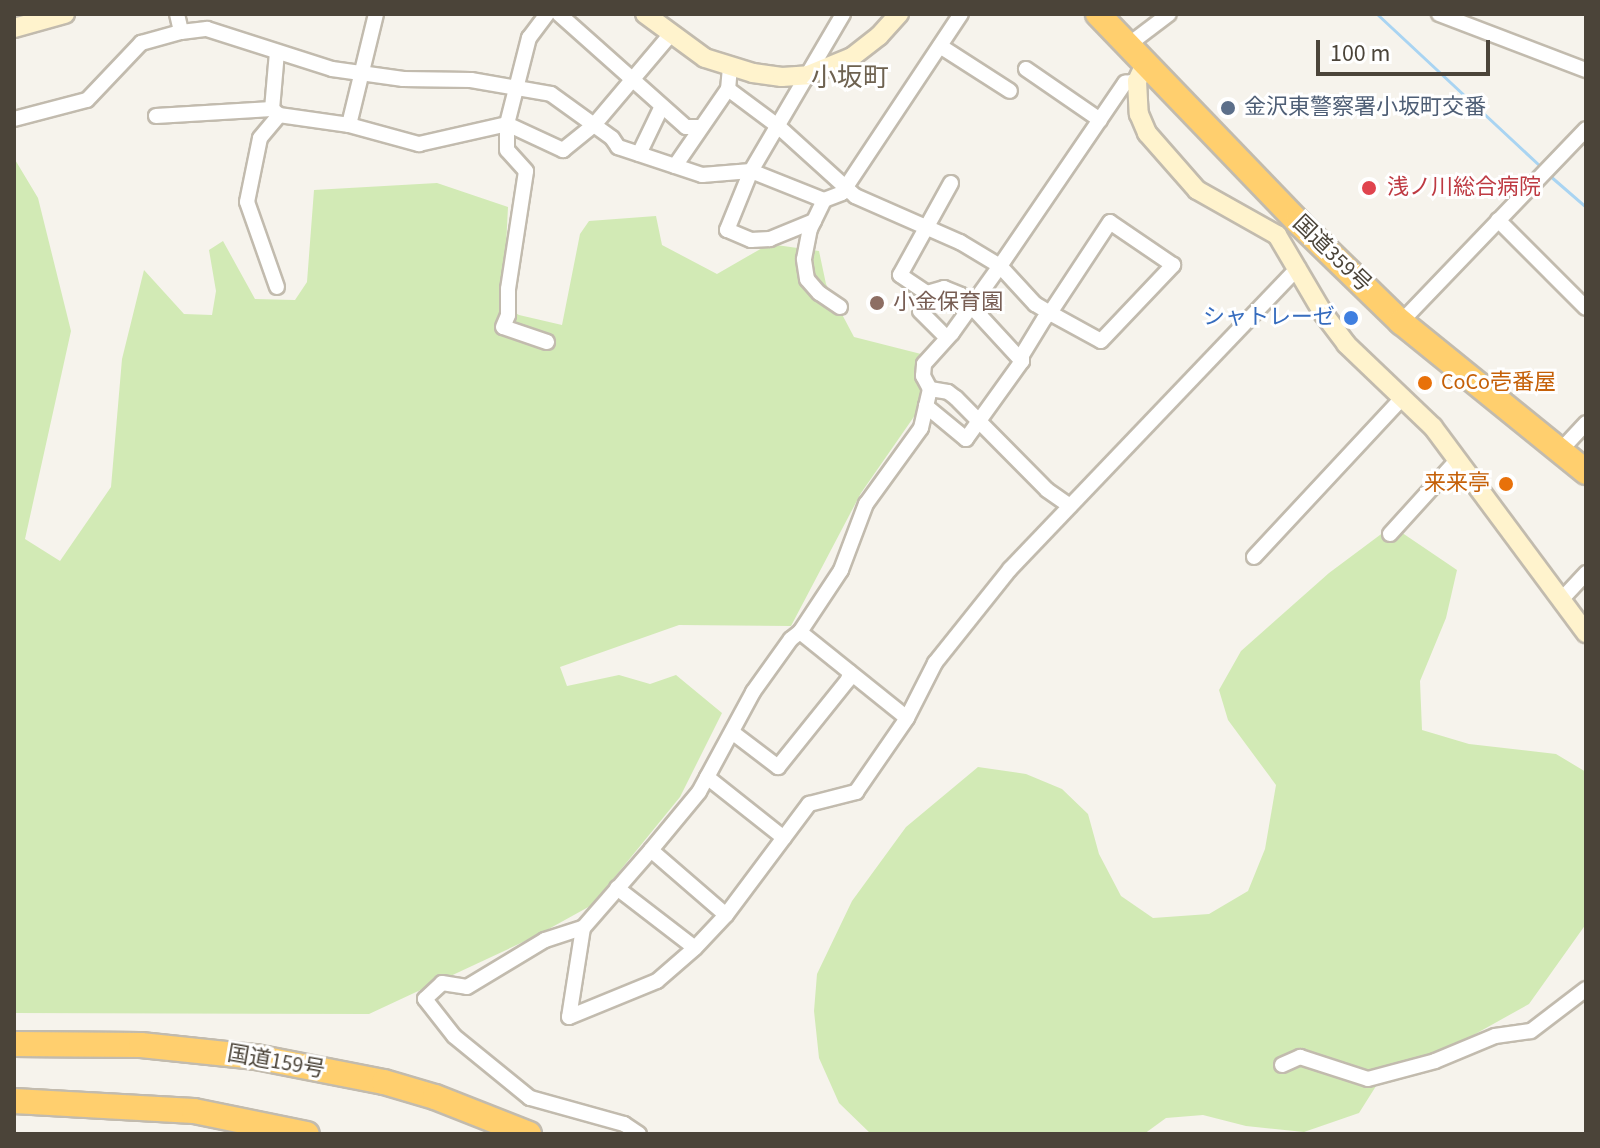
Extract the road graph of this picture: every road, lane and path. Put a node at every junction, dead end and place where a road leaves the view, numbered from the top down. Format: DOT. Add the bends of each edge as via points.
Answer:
graph roads {
  1 [pos="65,14"];
  2 [pos="177,14"];
  3 [pos="376,14"];
  4 [pos="547,14"];
  5 [pos="559,14"];
  6 [pos="645,14"];
  7 [pos="843,14"];
  8 [pos="899,14"];
  9 [pos="961,14"];
  10 [pos="1098,14"];
  11 [pos="1169,14"];
  12 [pos="1439,14"];
  13 [pos="14,28"];
  14 [pos="181,32"];
  15 [pos="671,34"];
  16 [pos="1128,45"];
  17 [pos="940,46"];
  18 [pos="277,52"];
  19 [pos="730,67"];
  20 [pos="1026,69"];
  21 [pos="1586,70"];
  22 [pos="364,72"];
  23 [pos="1141,72"];
  24 [pos="808,75"];
  25 [pos="633,78"];
  26 [pos="516,88"];
  27 [pos="728,89"];
  28 [pos="1010,91"];
  29 [pos="662,106"];
  30 [pos="276,112"];
  31 [pos="156,116"];
  32 [pos="14,119"];
  33 [pos="1100,120"];
  34 [pos="507,124"];
  35 [pos="349,125"];
  36 [pos="594,125"];
  37 [pos="701,127"];
  38 [pos="779,127"];
  39 [pos="1586,129"];
  40 [pos="639,154"];
  41 [pos="675,166"];
  42 [pos="751,171"];
  43 [pos="951,183"];
  44 [pos="845,188"];
  45 [pos="824,200"];
  46 [pos="1498,220"];
  47 [pos="814,221"];
  48 [pos="925,228"];
  49 [pos="1289,230"];
  50 [pos="1000,266"];
  51 [pos="1298,268"];
  52 [pos="277,287"];
  53 [pos="927,293"];
  54 [pos="972,304"];
  55 [pos="840,307"];
  56 [pos="1586,308"];
  57 [pos="1050,313"];
  58 [pos="1401,322"];
  59 [pos="947,338"];
  60 [pos="547,342"];
  61 [pos="1022,361"];
  62 [pos="930,389"];
  63 [pos="1403,397"];
  64 [pos="926,406"];
  65 [pos="979,421"];
  66 [pos="1586,423"];
  67 [pos="1560,451"];
  68 [pos="1458,459"];
  69 [pos="1586,472"];
  70 [pos="1070,506"];
  71 [pos="1390,534"];
  72 [pos="1254,557"];
  73 [pos="1586,573"];
  74 [pos="1561,600"];
  75 [pos="800,632"];
  76 [pos="1586,633"];
  77 [pos="850,672"];
  78 [pos="907,718"];
  79 [pos="732,732"];
  80 [pos="707,777"];
  81 [pos="784,838"];
  82 [pos="651,850"];
  83 [pos="617,888"];
  84 [pos="726,915"];
  85 [pos="583,928"];
  86 [pos="695,948"];
  87 [pos="1586,989"];
  88 [pos="14,1044"];
  89 [pos="1282,1065"];
  90 [pos="14,1101"];
  91 [pos="307,1134"];
  92 [pos="529,1134"];
  93 [pos="639,1134"];
  1 -- 13 [label="street"];
  2 -- 14 [label="street"];
  3 -- 22 [label="street"];
  4 -- 26 [label="street" via="529,38"];
  5 -- 25 [label="street"];
  6 -- 15 [label="street"];
  7 -- 24 [label="street"];
  8 -- 24 [label="street" via="852,57"];
  9 -- 17 [label="street"];
  10 -- 16 [label="highway, 国道359号"];
  11 -- 16 [label="street"];
  12 -- 21 [label="street"];
  14 -- 18 [label="street" via="207,29"];
  14 -- 32 [label="street" via="141,43 87,100"];
  15 -- 19 [label="street" via="705,58"];
  15 -- 25 [label="street"];
  16 -- 23 [label="highway, 国道359号"];
  17 -- 28 [label="street"];
  17 -- 44 [label="street"];
  18 -- 22 [label="street" via="332,69"];
  18 -- 30 [label="street"];
  19 -- 24 [label="street" via="782,77"];
  19 -- 27 [label="street"];
  20 -- 33 [label="street"];
  22 -- 26 [label="street"];
  22 -- 35 [label="street"];
  23 -- 33 [label="street" via="1125,83"];
  23 -- 49 [label="highway, 国道359号"];
  23 -- 49 [label="street" via="1139,114 1147,133 1197,190"];
  24 -- 38 [label="street"];
  25 -- 29 [label="street"];
  25 -- 36 [label="street"];
  26 -- 34 [label="street"];
  26 -- 36 [label="street" via="551,94"];
  27 -- 37 [label="street"];
  27 -- 38 [label="street"];
  29 -- 37 [label="street" via="686,127"];
  29 -- 40 [label="street"];
  30 -- 31 [label="street"];
  30 -- 35 [label="street"];
  30 -- 52 [label="street" via="260,138 247,202"];
  33 -- 50 [label="street"];
  34 -- 35 [label="street" via="419,144"];
  34 -- 36 [label="street" via="563,150"];
  34 -- 60 [label="street" via="507,150 526,171 503,327"];
  36 -- 40 [label="street" via="618,147"];
  37 -- 41 [label="street"];
  38 -- 42 [label="street"];
  38 -- 44 [label="street"];
  39 -- 46 [label="street"];
  40 -- 41 [label="street"];
  41 -- 42 [label="street" via="702,175"];
  42 -- 45 [label="street"];
  42 -- 47 [label="street" via="727,230 751,240 770,239"];
  43 -- 48 [label="street"];
  44 -- 45 [label="street"];
  44 -- 48 [label="street"];
  45 -- 47 [label="street"];
  46 -- 56 [label="street"];
  46 -- 58 [label="street"];
  47 -- 55 [label="street" via="804,259 807,279"];
  48 -- 50 [label="street"];
  48 -- 53 [label="street" via="900,275"];
  49 -- 51 [label="street"];
  49 -- 58 [label="highway, 国道359号"];
  50 -- 54 [label="street"];
  50 -- 57 [label="street"];
  51 -- 63 [label="street" via="1346,344"];
  51 -- 70 [label="street"];
  53 -- 54 [label="street" via="944,288"];
  53 -- 59 [label="street" via="920,311"];
  54 -- 59 [label="street"];
  54 -- 61 [label="street"];
  57 -- 57 [label="street" via="1110,222 1173,265 1101,341"];
  57 -- 61 [label="street"];
  58 -- 67 [label="highway, 国道359号"];
  59 -- 62 [label="street" via="924,364"];
  61 -- 65 [label="street"];
  62 -- 64 [label="street"];
  62 -- 65 [label="street" via="948,392"];
  63 -- 68 [label="street"];
  63 -- 72 [label="street"];
  64 -- 65 [label="street" via="966,439"];
  64 -- 75 [label="street" via="921,428 874,490 841,570"];
  65 -- 70 [label="street" via="1047,490"];
  66 -- 67 [label="street"];
  67 -- 69 [label="highway, 国道359号"];
  68 -- 71 [label="street"];
  68 -- 74 [label="street"];
  70 -- 78 [label="street" via="1010,569 935,663"];
  73 -- 74 [label="street"];
  74 -- 76 [label="street"];
  75 -- 77 [label="street"];
  75 -- 79 [label="street" via="753,692"];
  77 -- 78 [label="street"];
  77 -- 79 [label="street" via="778,767"];
  78 -- 81 [label="street" via="856,792 809,804"];
  79 -- 80 [label="street"];
  80 -- 81 [label="street"];
  80 -- 82 [label="street"];
  81 -- 84 [label="street"];
  82 -- 83 [label="street"];
  82 -- 84 [label="street"];
  83 -- 85 [label="street"];
  83 -- 86 [label="street"];
  84 -- 86 [label="street"];
  85 -- 86 [label="street" via="569,1017 657,981"];
  85 -- 93 [label="street" via="545,940 467,987 442,983 425,999 454,1036 530,1098 624,1124"];
  87 -- 89 [label="street" via="1531,1031 1495,1036 1435,1061 1368,1079 1300,1057"];
  88 -- 92 [label="highway, 国道159号" via="141,1045 294,1063 435,1097"];
  90 -- 91 [label="highway" via="194,1111"];
}
